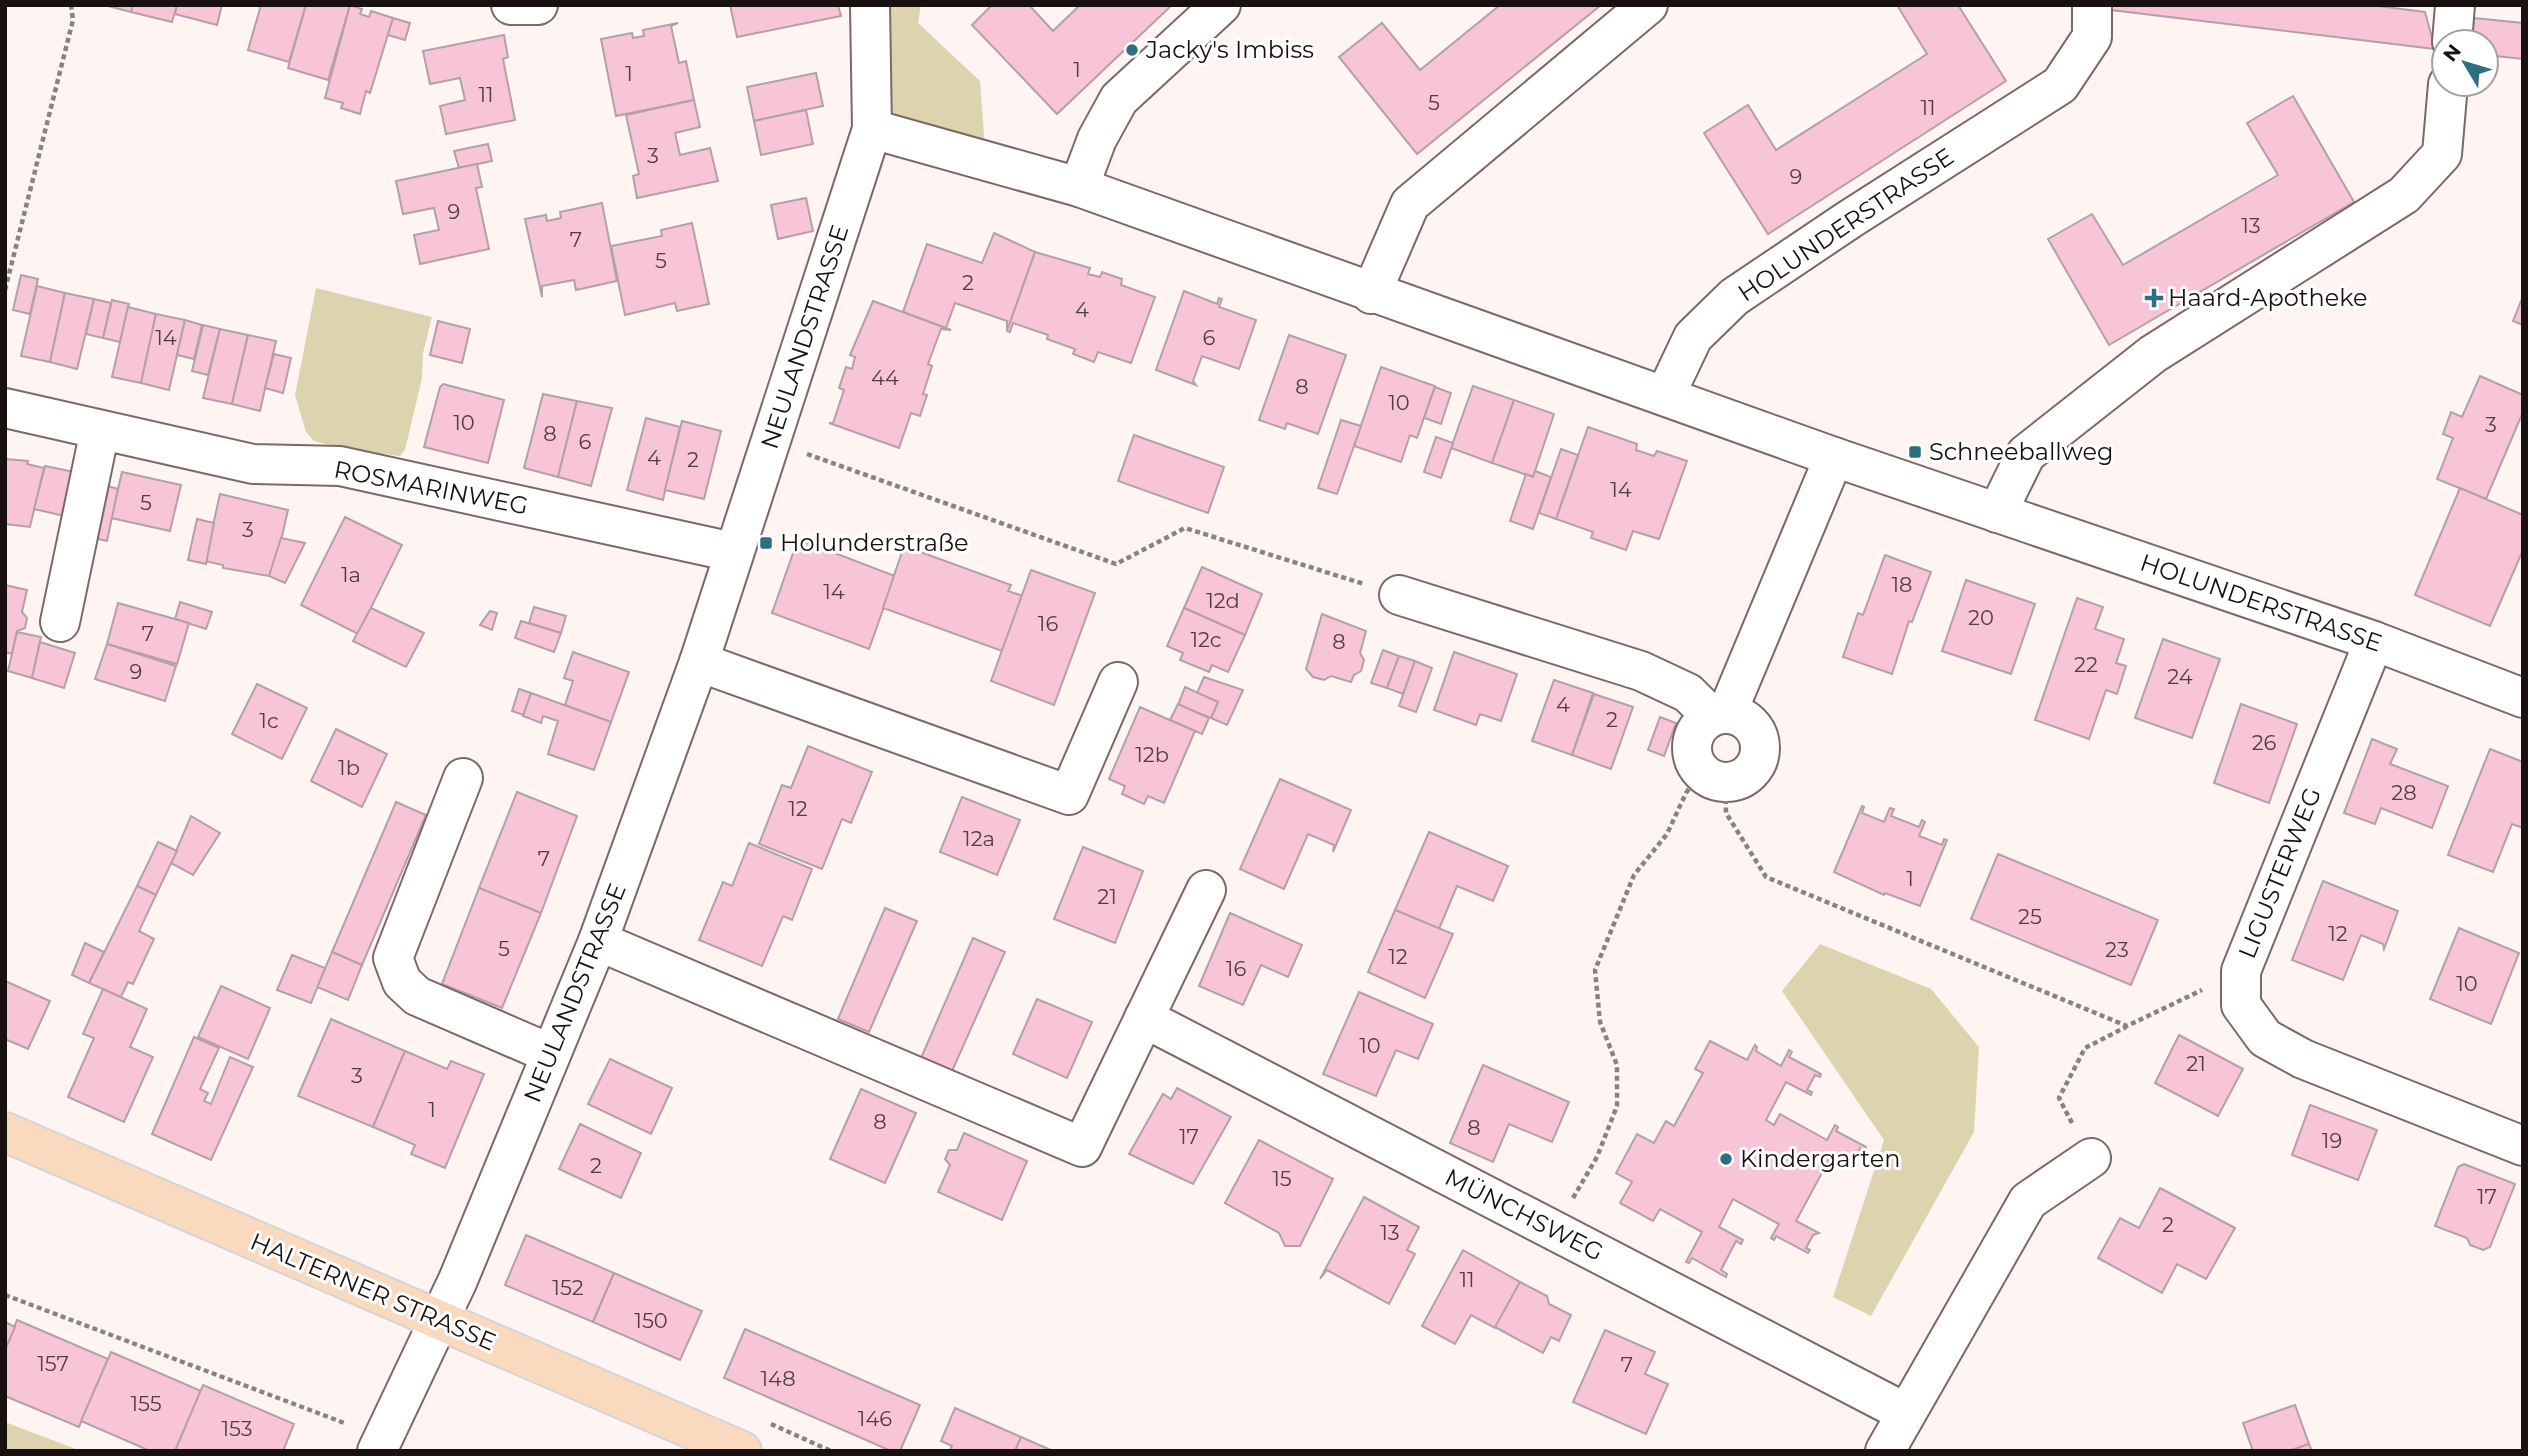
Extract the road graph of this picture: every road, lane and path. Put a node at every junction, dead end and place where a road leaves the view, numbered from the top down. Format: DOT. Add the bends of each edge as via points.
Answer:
graph roads {
  1 [pos="71,5"];
  2 [pos="510,5"];
  3 [pos="538,5"];
  4 [pos="870,5"];
  5 [pos="1221,5"];
  6 [pos="1648,5"];
  7 [pos="2092,5"];
  8 [pos="2455,5"];
  9 [pos="2453,28"];
  10 [pos="2447,98"];
  11 [pos="872,130"];
  12 [pos="1079,187"];
  13 [pos="5,290"];
  14 [pos="1371,294"];
  15 [pos="1665,396"];
  16 [pos="5,408"];
  17 [pos="100,430"];
  18 [pos="770,440"];
  19 [pos="1834,457"];
  20 [pos="1997,513"];
  21 [pos="733,552"];
  22 [pos="1399,596"];
  23 [pos="60,622"];
  24 [pos="2374,641"];
  25 [pos="699,662"];
  26 [pos="1118,682"];
  27 [pos="2521,691"];
  28 [pos="1719,715"];
  29 [pos="1713,777"];
  30 [pos="463,778"];
  31 [pos="1206,890"];
  32 [pos="598,941"];
  33 [pos="2241,971"];
  34 [pos="1144,1018"];
  35 [pos="2127,1026"];
  36 [pos="551,1054"];
  37 [pos="5,1132"];
  38 [pos="2523,1146"];
  39 [pos="2091,1158"];
  40 [pos="1554,1231"];
  41 [pos="5,1294"];
  42 [pos="440,1321"];
  43 [pos="1904,1412"];
  44 [pos="381,1444"];
  45 [pos="742,1451"];
  46 [pos="1885,1451"];
  1 -- 13 [label="path" via="73,20"];
  2 -- 3 [label="street"];
  4 -- 11 [label="street, NEULANDSTRASSE"];
  5 -- 12 [label="street" via="1119,99"];
  6 -- 14 [label="street" via="1410,204"];
  7 -- 15 [label="street, HOLUNDERSTRASSE" via="2092,37 2060,85 1734,298 1693,337"];
  8 -- 9 [label="street"];
  10 -- 20 [label="street" via="2442,154 2404,195 2152,354 2026,454"];
  11 -- 12 [label="street, HOLUNDERSTRASSE"];
  11 -- 18 [label="street, NEULANDSTRASSE"];
  12 -- 14 [label="street, HOLUNDERSTRASSE"];
  14 -- 15 [label="street, HOLUNDERSTRASSE"];
  15 -- 19 [label="street, HOLUNDERSTRASSE"];
  16 -- 17 [label="street, ROSMARINWEG"];
  17 -- 21 [label="street, ROSMARINWEG" via="253,464 340,466"];
  17 -- 23 [label="street"];
  18 -- 21 [label="street, NEULANDSTRASSE"];
  18 -- 22 [label="path" via="1116,564 1185,528"];
  19 -- 20 [label="street, HOLUNDERSTRASSE"];
  19 -- 28 [label="street"];
  20 -- 24 [label="street, HOLUNDERSTRASSE"];
  21 -- 25 [label="street, NEULANDSTRASSE"];
  22 -- 28 [label="street" via="1642,671 1688,693"];
  24 -- 27 [label="street, HOLUNDERSTRASSE"];
  24 -- 33 [label="street, LIGUSTERWEG"];
  25 -- 26 [label="street" via="1069,795"];
  25 -- 32 [label="street, NEULANDSTRASSE"];
  28 -- 29 [label="street" via="1699,726 1692,742 1693,759"];
  28 -- 29 [label="street" via="1742,717 1754,727 1760,741 1759,756 1740,779"];
  29 -- 35 [label="path" via="1726,813 1766,877"];
  29 -- 40 [label="path" via="1686,793 1667,834 1634,875 1595,970 1600,1022 1617,1065 1617,1107 1597,1157"];
  30 -- 36 [label="street" via="393,958 402,982 417,996"];
  31 -- 34 [label="street"];
  32 -- 34 [label="street" via="1083,1147"];
  32 -- 36 [label="street, NEULANDSTRASSE"];
  33 -- 35 [label="path"];
  33 -- 38 [label="street, LIGUSTERWEG" via="2241,1005 2265,1038 2303,1059"];
  34 -- 40 [label="street, MÜNCHSWEG"];
  35 -- 39 [label="path" via="2085,1048 2059,1098"];
  36 -- 42 [label="street, NEULANDSTRASSE"];
  37 -- 42 [label="main road, HALTERNER STRASSE"];
  39 -- 43 [label="street" via="2028,1201"];
  40 -- 43 [label="street, MÜNCHSWEG"];
  41 -- 44 [label="path"];
  42 -- 44 [label="street, NEULANDSTRASSE"];
  42 -- 45 [label="main road, HALTERNER STRASSE"];
  43 -- 46 [label="street"];
}
